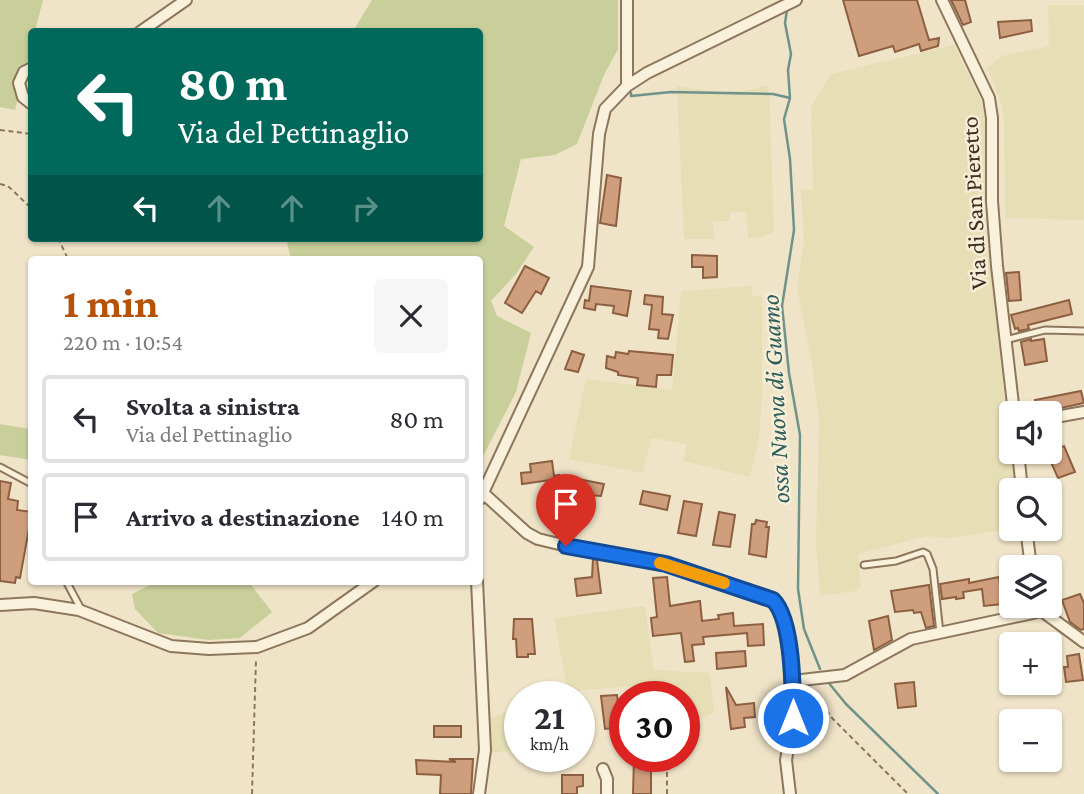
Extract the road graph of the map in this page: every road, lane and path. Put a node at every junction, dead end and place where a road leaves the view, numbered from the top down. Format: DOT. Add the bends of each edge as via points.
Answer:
graph roads {
  1 [pos="186,0"];
  2 [pos="627,0"];
  3 [pos="942,0"];
  4 [pos="795,1"];
  5 [pos="146,28"];
  6 [pos="28,70"];
  7 [pos="627,86"];
  8 [pos="28,101"];
  9 [pos="0,130"];
  10 [pos="28,134"];
  11 [pos="0,184"];
  12 [pos="28,205"];
  13 [pos="1084,331"];
  14 [pos="1005,340"];
  15 [pos="1013,401"];
  16 [pos="1084,412"];
  17 [pos="1062,416"];
  18 [pos="0,467"];
  19 [pos="28,482"];
  20 [pos="483,491"];
  21 [pos="483,497"];
  22 [pos="864,565"];
  23 [pos="68,585"];
  24 [pos="368,585"];
  25 [pos="477,585"];
  26 [pos="0,605"];
  27 [pos="82,611"];
  28 [pos="1000,618"];
  29 [pos="1053,618"];
  30 [pos="940,633"];
  31 [pos="1084,642"];
  32 [pos="257,647"];
  33 [pos="806,680"];
  34 [pos="793,681"];
  35 [pos="603,769"];
  36 [pos="667,772"];
  37 [pos="252,794"];
  38 [pos="479,794"];
  39 [pos="607,794"];
  40 [pos="667,794"];
  41 [pos="790,794"];
  42 [pos="908,794"];
  1 -- 5 [label="street"];
  2 -- 7 [label="street"];
  3 -- 14 [label="street, Via di San Pieretto" via="989,98 992,201"];
  4 -- 7 [label="street"];
  6 -- 8 [label="street" via="19,83"];
  7 -- 20 [label="street" via="605,109 599,134 588,267"];
  9 -- 10 [label="path"];
  11 -- 12 [label="path"];
  13 -- 14 [label="lane" via="1045,330"];
  14 -- 15 [label="street, Via di San Pieretto"];
  16 -- 17 [label="street"];
  18 -- 19 [label="lane"];
  21 -- 34 [label="street" via="538,539 666,564 773,600 783,617"];
  22 -- 30 [label="lane" via="927,554"];
  23 -- 27 [label="lane"];
  24 -- 32 [label="street" via="308,628"];
  25 -- 38 [label="street" via="485,750"];
  26 -- 27 [label="street" via="34,603"];
  27 -- 32 [label="street" via="171,646"];
  28 -- 30 [label="street"];
  29 -- 31 [label="street"];
  30 -- 33 [label="street" via="912,639 845,675"];
  32 -- 37 [label="path"];
  33 -- 34 [label="street"];
  33 -- 42 [label="path" via="832,718"];
  34 -- 41 [label="street" via="786,760"];
  35 -- 39 [label="street"];
  36 -- 40 [label="path"];
}
